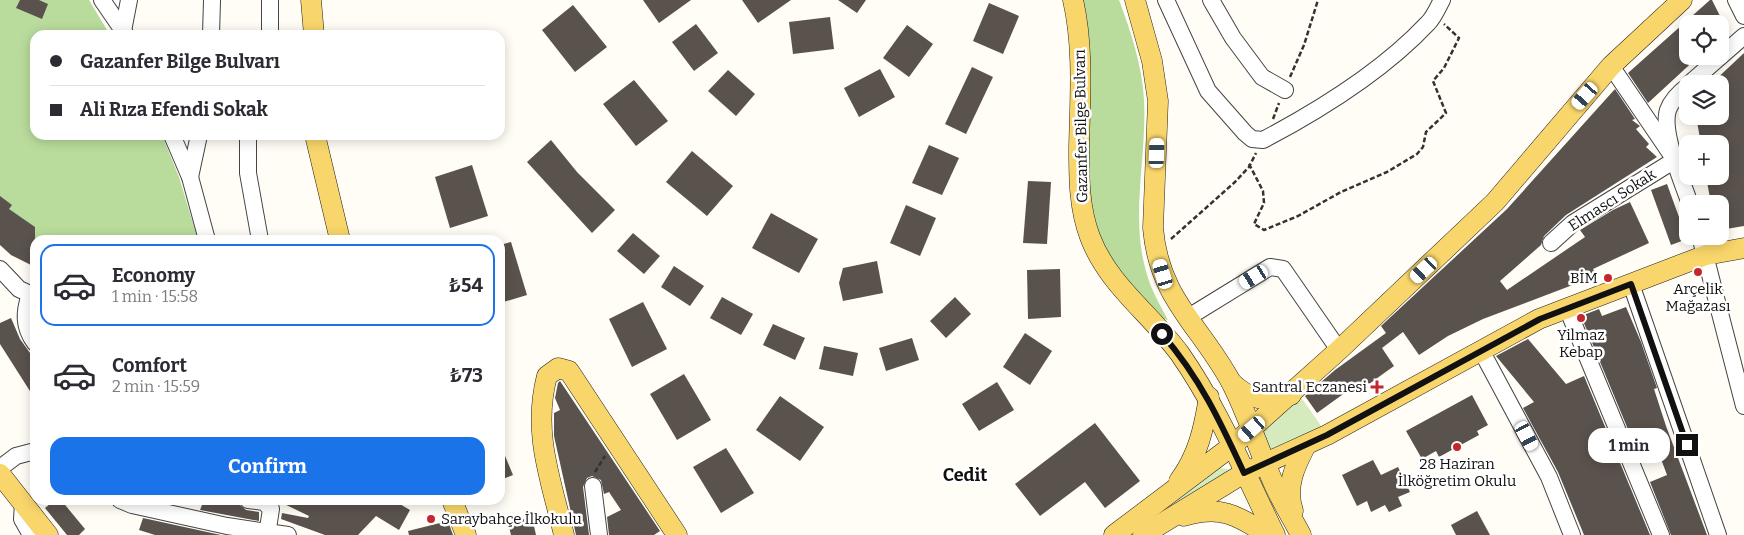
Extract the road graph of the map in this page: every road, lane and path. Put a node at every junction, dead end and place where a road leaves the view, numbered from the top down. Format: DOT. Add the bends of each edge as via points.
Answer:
graph roads {
  1 [pos="102,0"];
  2 [pos="129,0"];
  3 [pos="212,0"];
  4 [pos="270,0"];
  5 [pos="311,0"];
  6 [pos="1073,0"];
  7 [pos="1135,0"];
  8 [pos="1166,0"];
  9 [pos="1211,0"];
  10 [pos="1318,0"];
  11 [pos="1442,0"];
  12 [pos="1682,0"];
  13 [pos="1736,0"];
  14 [pos="1434,14"];
  15 [pos="1744,16"];
  16 [pos="122,30"];
  17 [pos="124,30"];
  18 [pos="211,30"];
  19 [pos="270,30"];
  20 [pos="314,30"];
  21 [pos="1744,36"];
  22 [pos="1611,66"];
  23 [pos="1699,75"];
  24 [pos="1285,90"];
  25 [pos="1679,94"];
  26 [pos="174,140"];
  27 [pos="198,140"];
  28 [pos="248,140"];
  29 [pos="316,140"];
  30 [pos="1263,140"];
  31 [pos="1675,160"];
  32 [pos="1249,164"];
  33 [pos="190,177"];
  34 [pos="1687,195"];
  35 [pos="206,235"];
  36 [pos="259,235"];
  37 [pos="339,235"];
  38 [pos="1551,243"];
  39 [pos="1703,246"];
  40 [pos="1744,248"];
  41 [pos="1156,251"];
  42 [pos="0,269"];
  43 [pos="1631,284"];
  44 [pos="30,293"];
  45 [pos="30,304"];
  46 [pos="1566,308"];
  47 [pos="1187,318"];
  48 [pos="30,336"];
  49 [pos="1339,350"];
  50 [pos="1482,352"];
  51 [pos="1231,382"];
  52 [pos="1291,395"];
  53 [pos="1209,397"];
  54 [pos="1744,406"];
  55 [pos="1252,429"];
  56 [pos="616,440"];
  57 [pos="1306,445"];
  58 [pos="1232,446"];
  59 [pos="30,452"];
  60 [pos="1266,462"];
  61 [pos="0,468"];
  62 [pos="1244,473"];
  63 [pos="0,474"];
  64 [pos="593,486"];
  65 [pos="1172,492"];
  66 [pos="23,504"];
  67 [pos="138,505"];
  68 [pos="267,505"];
  69 [pos="454,505"];
  70 [pos="1160,523"];
  71 [pos="1300,533"];
  72 [pos="267,534"];
  73 [pos="31,535"];
  74 [pos="48,535"];
  75 [pos="288,535"];
  76 [pos="466,535"];
  77 [pos="564,535"];
  78 [pos="599,535"];
  79 [pos="676,535"];
  80 [pos="1114,535"];
  81 [pos="1143,535"];
  82 [pos="1268,535"];
  83 [pos="1275,535"];
  84 [pos="1572,535"];
  85 [pos="1661,535"];
  86 [pos="1718,535"];
  1 -- 16 [label="street"];
  2 -- 17 [label="street"];
  3 -- 18 [label="street"];
  4 -- 19 [label="street"];
  5 -- 20 [label="main road"];
  6 -- 53 [label="main road, Gazanfer Bilge Bulvarı" via="1080,51 1080,198 1090,238 1112,277 1179,353"];
  7 -- 41 [label="main road" via="1152,61 1158,101 1153,228"];
  8 -- 30 [label="street" via="1208,91 1245,133 1252,139"];
  9 -- 24 [label="street" via="1233,38 1262,77"];
  10 -- 24 [label="path"];
  11 -- 14 [label="street"];
  12 -- 22 [label="main road"];
  13 -- 15 [label="street"];
  14 -- 30 [label="street" via="1430,22 1397,52 1314,113"];
  14 -- 32 [label="path" via="1459,38 1444,68 1433,81 1446,112 1426,132 1423,147 1417,154 1388,172 1264,230 1254,224 1264,203 1263,191"];
  21 -- 23 [label="street"];
  22 -- 31 [label="street"];
  22 -- 49 [label="main road" via="1494,202"];
  24 -- 30 [label="path"];
  25 -- 31 [label="street" via="1668,111"];
  26 -- 33 [label="street"];
  27 -- 33 [label="street"];
  28 -- 36 [label="street" via="248,173"];
  29 -- 37 [label="main road"];
  30 -- 32 [label="path"];
  31 -- 34 [label="street"];
  31 -- 38 [label="street, Elmascı Sokak" via="1573,223"];
  32 -- 41 [label="path" via="1235,182"];
  33 -- 35 [label="street"];
  39 -- 40 [label="main road"];
  39 -- 43 [label="main road"];
  39 -- 54 [label="street"];
  41 -- 47 [label="main road" via="1168,287"];
  42 -- 44 [label="street" via="19,290"];
  43 -- 46 [label="main road"];
  43 -- 86 [label="street"];
  45 -- 48 [label="street" via="25,320"];
  46 -- 50 [label="main road"];
  46 -- 85 [label="street"];
  47 -- 49 [label="street" via="1270,267 1283,269"];
  47 -- 51 [label="main road"];
  49 -- 52 [label="main road"];
  50 -- 57 [label="main road"];
  50 -- 84 [label="street" via="1549,477"];
  51 -- 52 [label="main road" via="1255,399"];
  51 -- 55 [label="main road"];
  52 -- 55 [label="main road"];
  53 -- 58 [label="main road, Gazanfer Bilge Bulvarı"];
  53 -- 65 [label="main road" via="1204,427 1192,461"];
  55 -- 58 [label="main road"];
  55 -- 60 [label="main road"];
  56 -- 64 [label="path" via="598,466"];
  56 -- 77 [label="main road" via="569,371 558,368 552,371 544,385 540,434"];
  56 -- 79 [label="main road"];
  57 -- 60 [label="main road"];
  57 -- 71 [label="main road" via="1290,482 1290,501"];
  58 -- 62 [label="main road, Gazanfer Bilge Bulvarı"];
  58 -- 65 [label="main road"];
  59 -- 61 [label="street" via="16,456"];
  60 -- 62 [label="main road"];
  60 -- 71 [label="main road"];
  62 -- 70 [label="main road"];
  62 -- 83 [label="main road"];
  63 -- 66 [label="main road"];
  64 -- 78 [label="street"];
  65 -- 80 [label="main road"];
  66 -- 73 [label="street" via="22,519"];
  66 -- 74 [label="main road"];
  67 -- 72 [label="street"];
  68 -- 72 [label="street" via="271,509"];
  69 -- 76 [label="main road"];
  70 -- 81 [label="main road"];
  70 -- 82 [label="main road" via="1200,511 1224,511"];
  72 -- 75 [label="street"];
}
